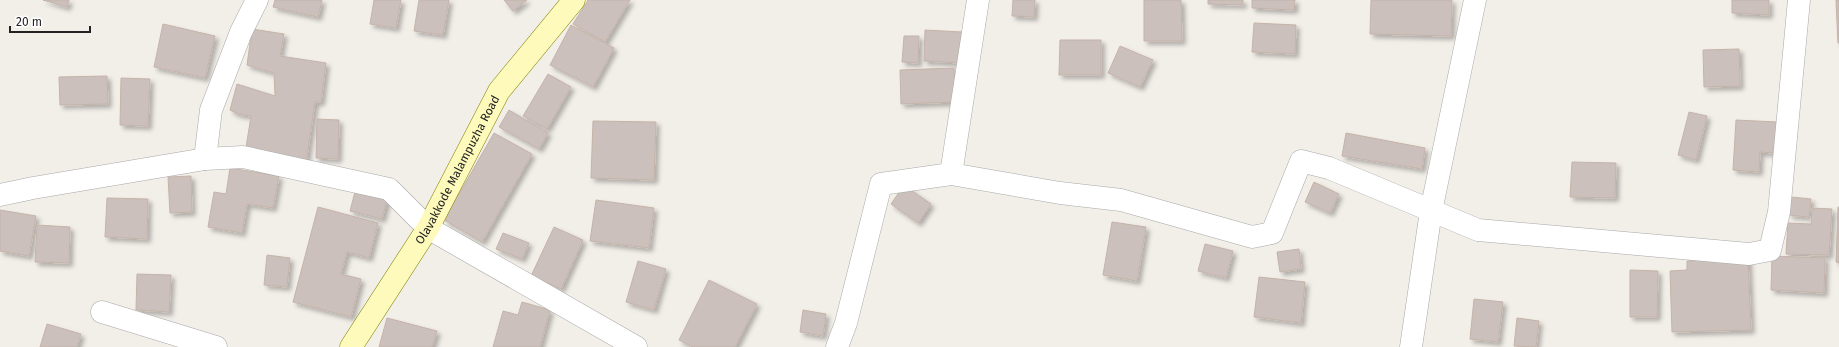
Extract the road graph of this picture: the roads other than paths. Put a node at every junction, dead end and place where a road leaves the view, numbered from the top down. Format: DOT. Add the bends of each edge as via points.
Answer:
graph roads {
  1 [pos="257,0"];
  2 [pos="574,0"];
  3 [pos="978,0"];
  4 [pos="1475,0"];
  5 [pos="1799,0"];
  6 [pos="205,159"];
  7 [pos="952,174"];
  8 [pos="0,195"];
  9 [pos="1431,211"];
  10 [pos="428,228"];
  11 [pos="102,312"];
  12 [pos="216,347"];
  13 [pos="351,347"];
  14 [pos="636,347"];
  15 [pos="837,347"];
  16 [pos="1410,347"];
  1 -- 6 [label="street" via="241,32 211,110"];
  2 -- 10 [label="main road, Olavakkode Malampuzha Road" via="499,91"];
  3 -- 7 [label="street"];
  4 -- 9 [label="street"];
  5 -- 9 [label="street" via="1779,212 1770,250 1749,254 1478,230"];
  6 -- 8 [label="street"];
  6 -- 10 [label="street" via="243,157 389,189"];
  7 -- 9 [label="street" via="1060,193 1121,200 1252,237 1272,233 1301,161 1329,168"];
  7 -- 15 [label="street" via="881,184 846,323"];
  9 -- 16 [label="street"];
  10 -- 13 [label="main road, Olavakkode Malampuzha Road"];
  10 -- 14 [label="street"];
  11 -- 12 [label="street"];
}
